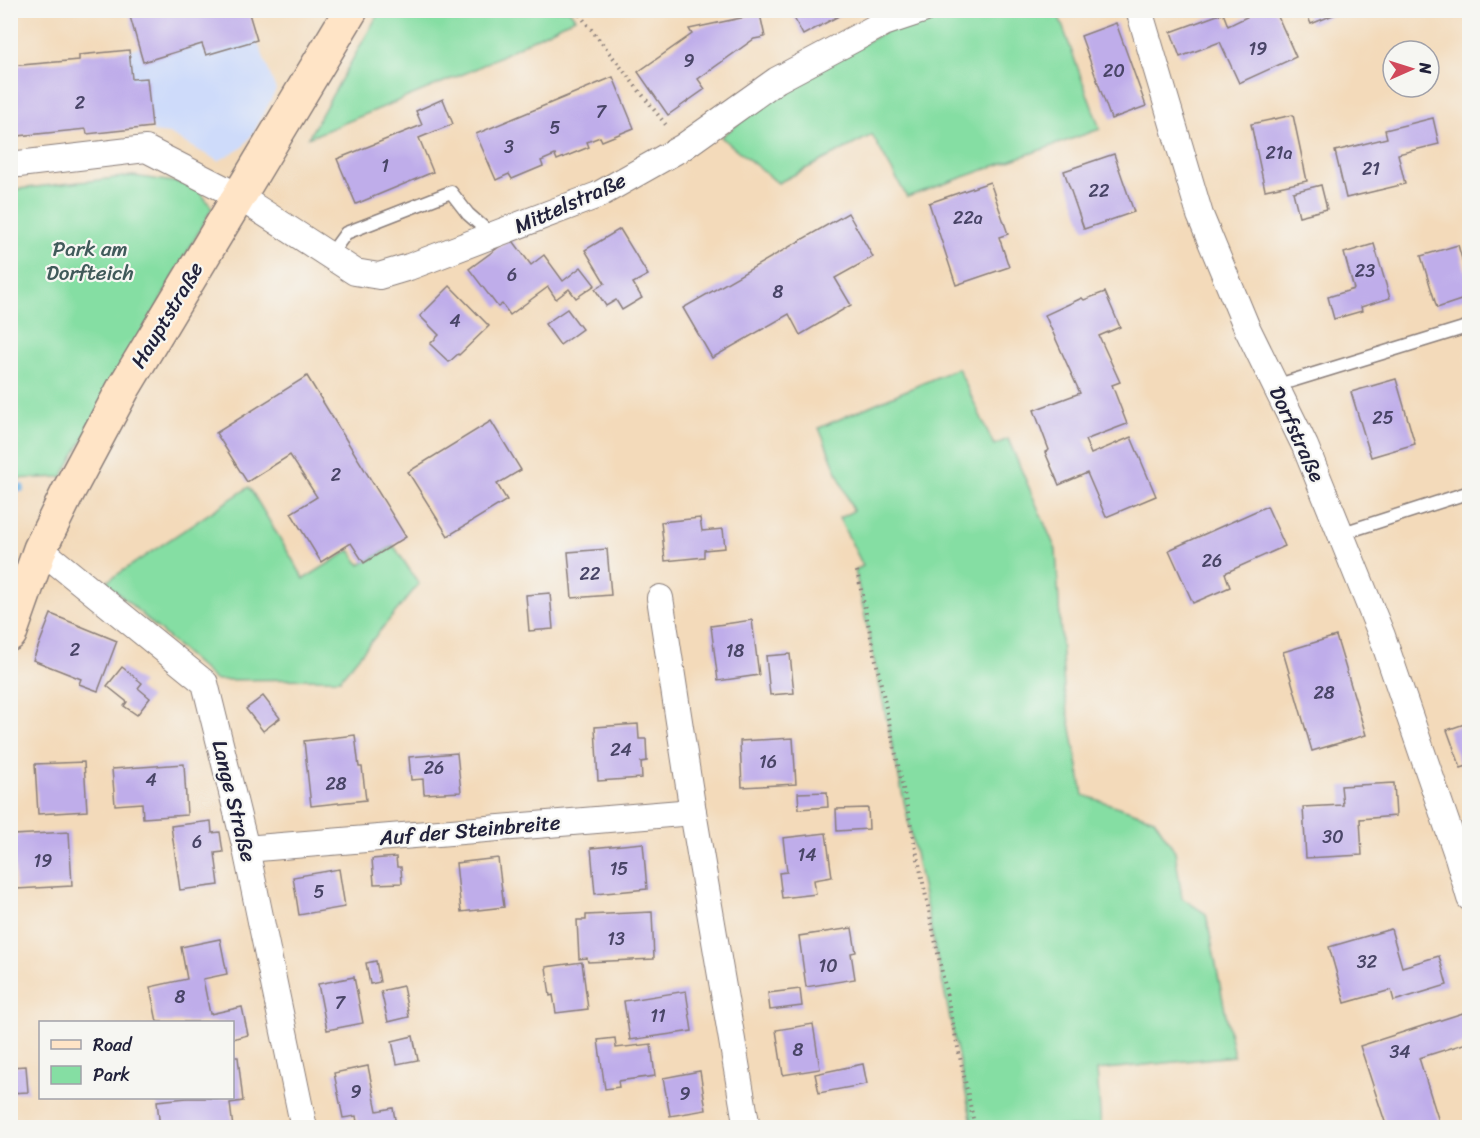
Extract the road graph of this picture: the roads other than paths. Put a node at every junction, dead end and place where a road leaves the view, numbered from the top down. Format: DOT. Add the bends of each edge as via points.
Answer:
graph roads {
  1 [pos="351,10"];
  2 [pos="919,11"];
  3 [pos="1145,12"];
  4 [pos="10,165"];
  5 [pos="238,196"];
  6 [pos="493,236"];
  7 [pos="330,255"];
  8 [pos="1470,326"];
  9 [pos="1275,386"];
  10 [pos="1470,492"];
  11 [pos="1340,534"];
  12 [pos="40,549"];
  13 [pos="660,598"];
  14 [pos="10,634"];
  15 [pos="693,812"];
  16 [pos="246,849"];
  17 [pos="1464,857"];
  18 [pos="1470,898"];
  19 [pos="304,1128"];
  20 [pos="747,1128"];
  1 -- 5 [label="street, Hauptstraße"];
  2 -- 6 [label="street, Mittelstraße" via="884,23 777,80 683,147 598,195"];
  3 -- 9 [label="street, Dorfstraße" via="1200,215"];
  4 -- 5 [label="street, Mittelstraße" via="146,149"];
  5 -- 7 [label="street, Mittelstraße"];
  5 -- 12 [label="street, Hauptstraße" via="123,389"];
  6 -- 7 [label="street, Mittelstraße" via="379,276 356,272"];
  6 -- 7 [label="lane" via="451,192 346,233"];
  8 -- 9 [label="lane"];
  9 -- 11 [label="street, Dorfstraße" via="1305,446"];
  10 -- 11 [label="lane"];
  11 -- 17 [label="street, Dorfstraße"];
  12 -- 14 [label="street, Hauptstraße"];
  12 -- 16 [label="street, Lange Straße" via="205,683"];
  13 -- 15 [label="street"];
  15 -- 16 [label="street, Auf der Steinbreite"];
  15 -- 20 [label="street"];
  16 -- 19 [label="street, Lange Straße"];
  17 -- 18 [label="street, Dorfstraße"];
}
